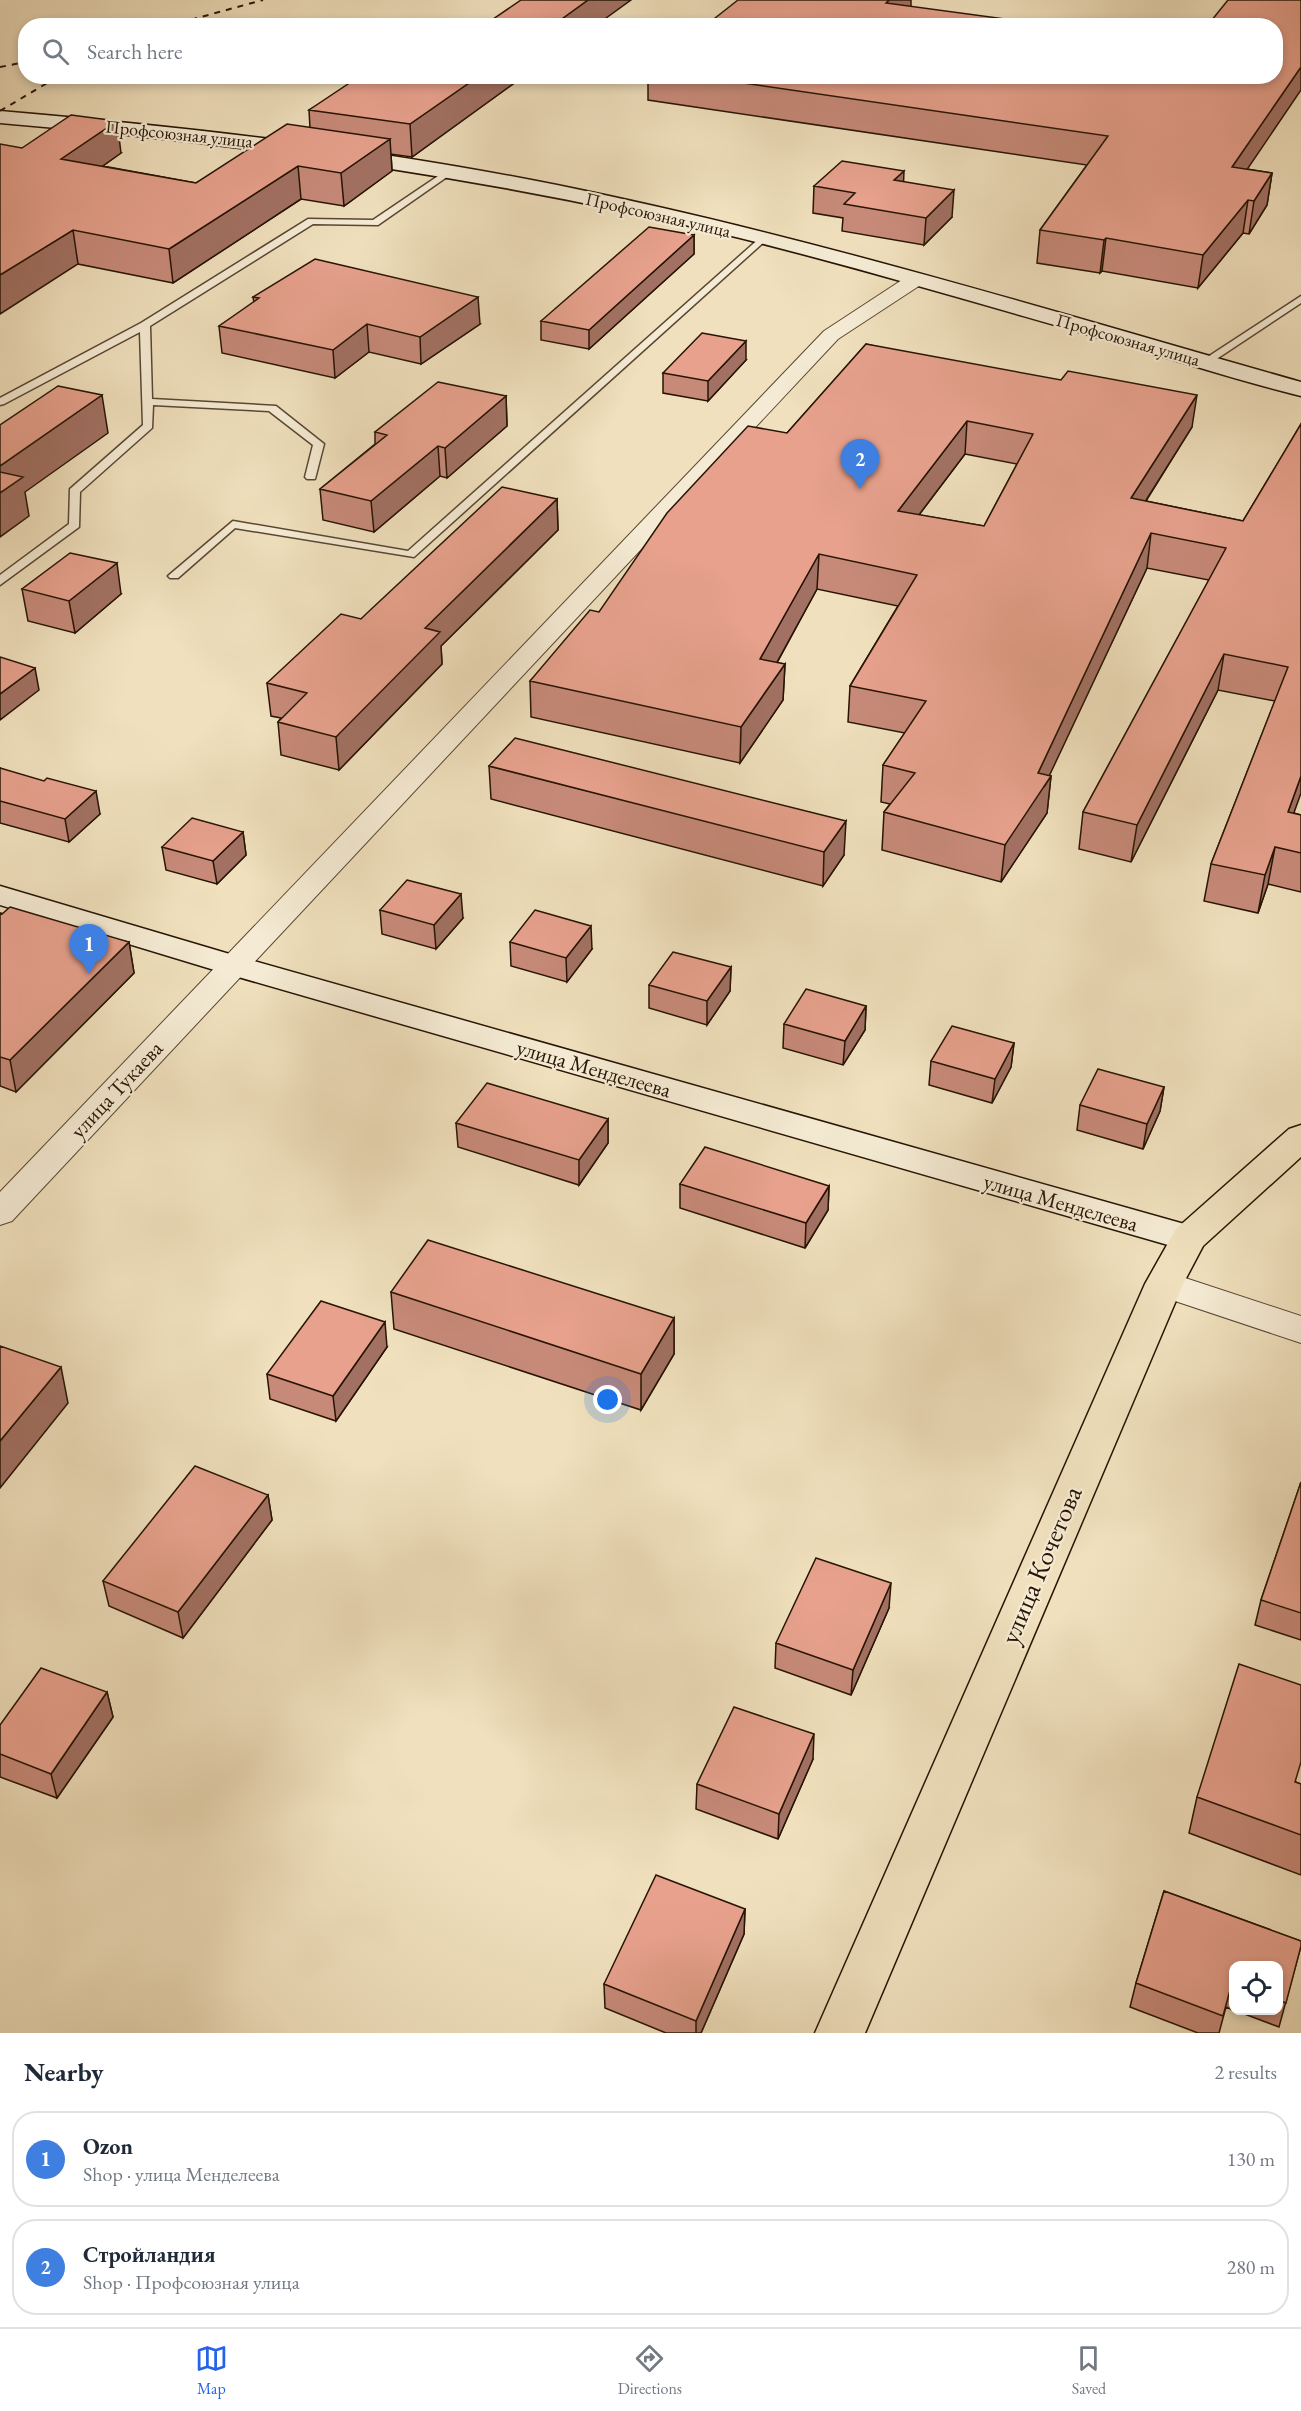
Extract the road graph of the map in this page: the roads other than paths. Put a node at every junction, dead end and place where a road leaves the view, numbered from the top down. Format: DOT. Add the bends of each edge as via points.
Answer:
graph roads {
  1 [pos="0,117"];
  2 [pos="450,172"];
  3 [pos="762,239"];
  4 [pos="915,280"];
  5 [pos="1301,299"];
  6 [pos="145,325"];
  7 [pos="1205,362"];
  8 [pos="1301,389"];
  9 [pos="0,402"];
  10 [pos="147,402"];
  11 [pos="311,477"];
  12 [pos="174,576"];
  13 [pos="0,581"];
  14 [pos="0,895"];
  15 [pos="232,965"];
  16 [pos="1301,1137"];
  17 [pos="0,1213"];
  18 [pos="1189,1238"];
  19 [pos="1164,1284"];
  20 [pos="1301,1330"];
  21 [pos="840,2033"];
  1 -- 2 [label="main road, Профсоюзная улица" via="165,130"];
  2 -- 3 [label="main road, Профсоюзная улица" via="557,191"];
  2 -- 6 [label="lane" via="375,223 311,221"];
  3 -- 4 [label="main road, Профсоюзная улица"];
  3 -- 12 [label="lane" via="410,555 233,524"];
  4 -- 7 [label="main road, Профсоюзная улица"];
  4 -- 15 [label="street, улица Тукаева" via="831,335"];
  5 -- 7 [label="lane"];
  6 -- 9 [label="lane"];
  6 -- 10 [label="lane"];
  7 -- 8 [label="main road, Профсоюзная улица"];
  10 -- 11 [label="lane" via="272,408 319,444"];
  10 -- 13 [label="lane" via="148,426 74,491 75,525"];
  14 -- 15 [label="main road, улица Менделеева"];
  15 -- 17 [label="street, улица Тукаева"];
  15 -- 18 [label="main road, улица Менделеева"];
  16 -- 18 [label="main road, улица Кочетова"];
  18 -- 19 [label="main road, улица Кочетова"];
  19 -- 20 [label="street"];
  19 -- 21 [label="main road, улица Кочетова"];
}
